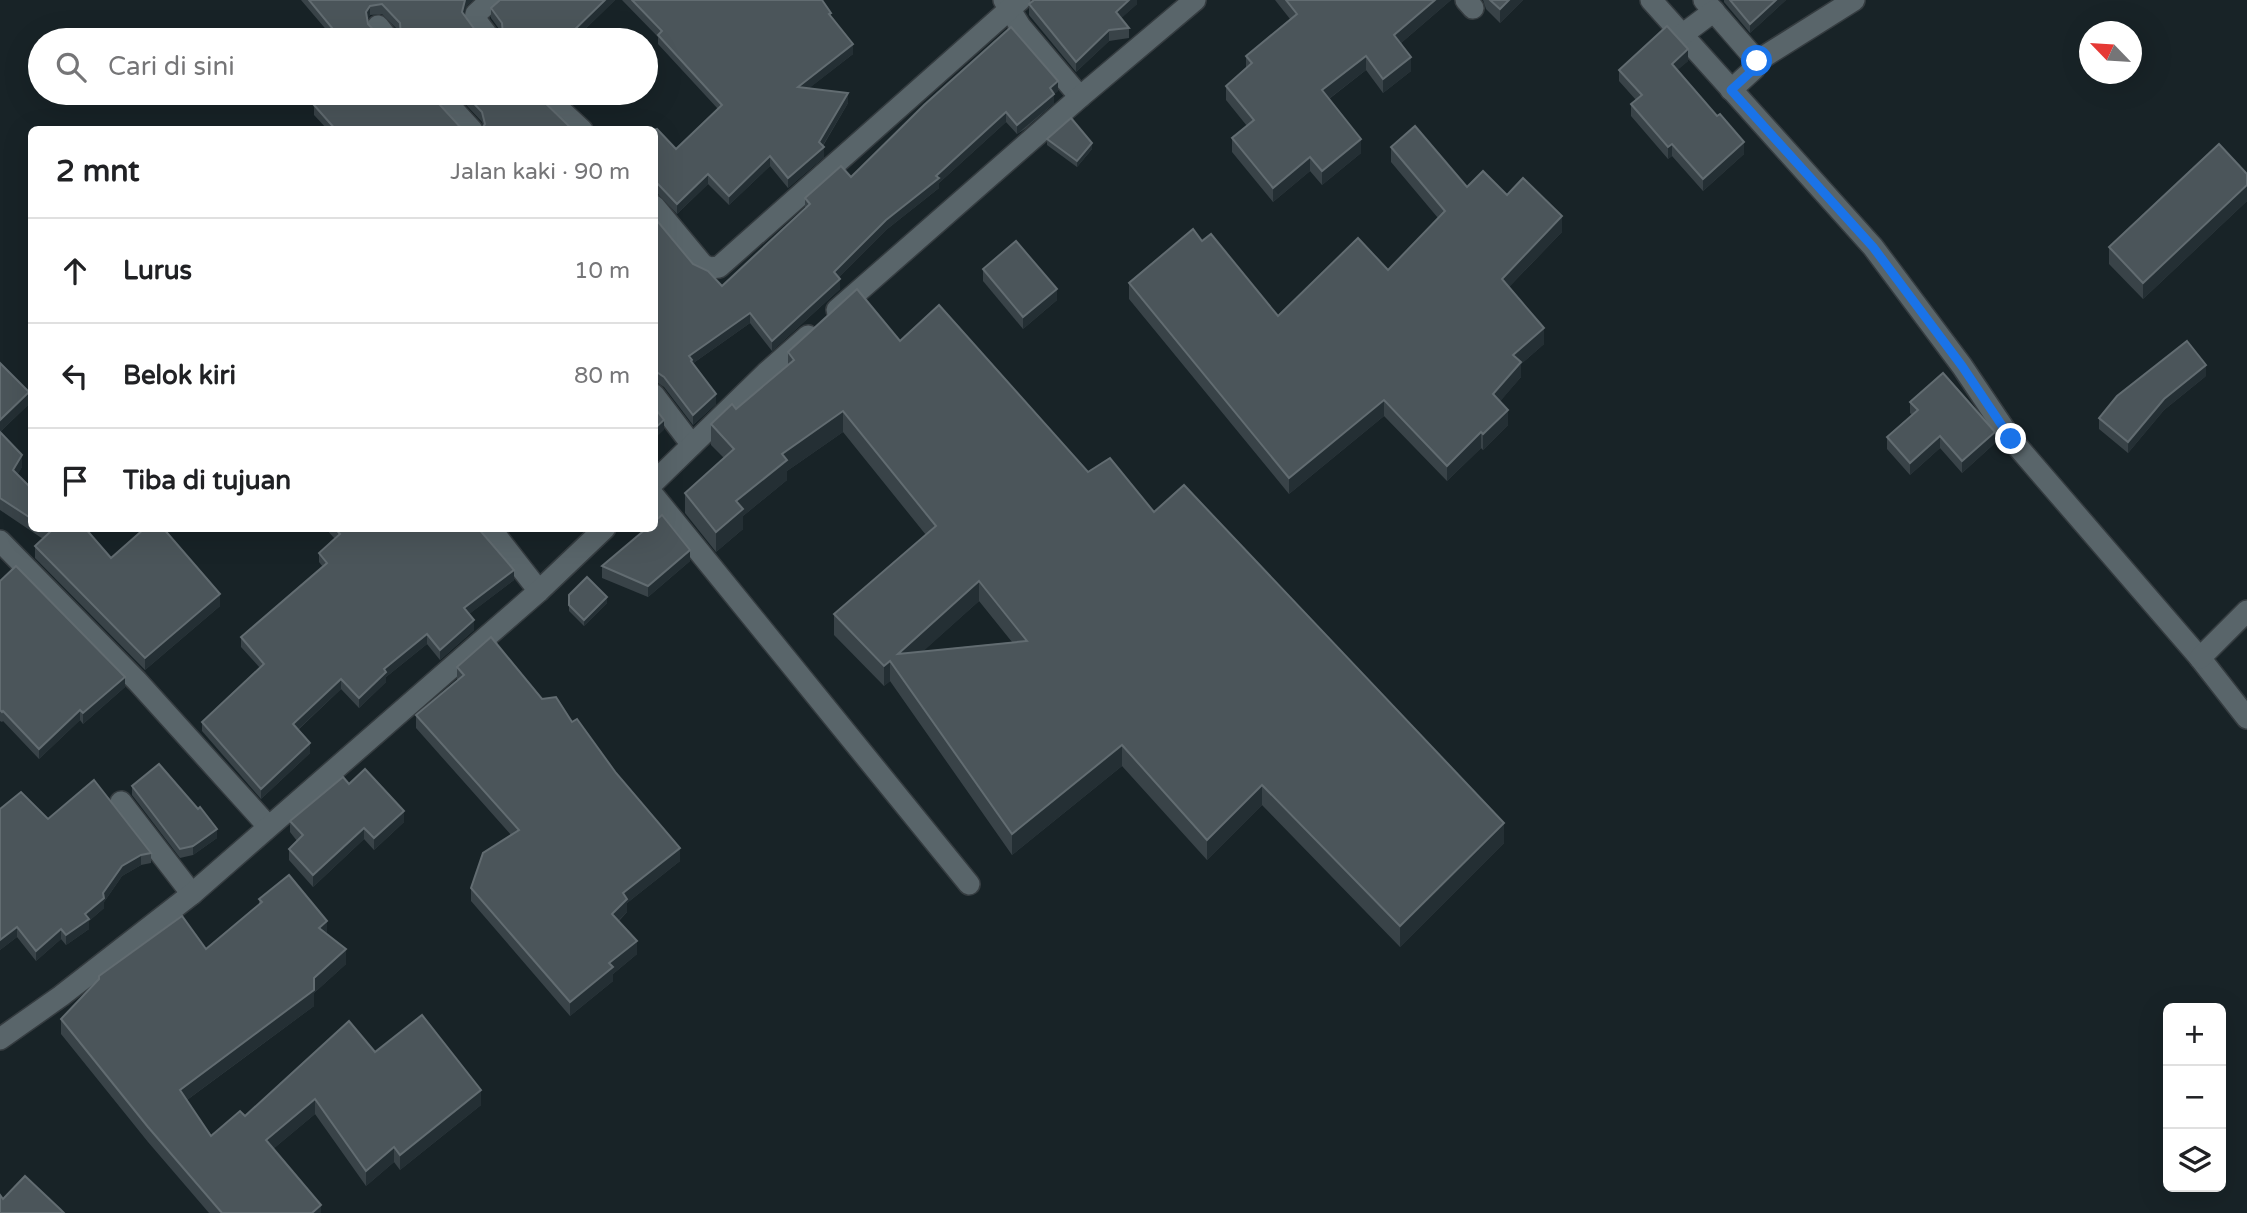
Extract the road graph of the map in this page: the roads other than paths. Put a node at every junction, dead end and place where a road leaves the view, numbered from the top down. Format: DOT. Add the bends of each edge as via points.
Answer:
graph roads {
  1 [pos="491,0"];
  2 [pos="1195,0"];
  3 [pos="1651,0"];
  4 [pos="1854,0"];
  5 [pos="1014,10"];
  6 [pos="1700,18"];
  7 [pos="481,28"];
  8 [pos="1745,75"];
  9 [pos="1080,97"];
  10 [pos="449,105"];
  11 [pos="555,105"];
  12 [pos="468,126"];
  13 [pos="578,126"];
  14 [pos="658,211"];
  15 [pos="658,400"];
  16 [pos="692,445"];
  17 [pos="658,478"];
  18 [pos="658,501"];
  19 [pos="493,532"];
  20 [pos="602,532"];
  21 [pos="0,541"];
  22 [pos="539,591"];
  23 [pos="2247,611"];
  24 [pos="2200,657"];
  25 [pos="2247,718"];
  26 [pos="121,802"];
  27 [pos="268,826"];
  28 [pos="970,884"];
  29 [pos="192,894"];
  30 [pos="0,1040"];
  1 -- 7 [label="street" via="475,16"];
  2 -- 9 [label="street"];
  3 -- 6 [label="street"];
  4 -- 8 [label="street"];
  5 -- 9 [label="street"];
  5 -- 14 [label="street" via="719,267 703,265"];
  6 -- 8 [label="street"];
  6 -- 8 [label="street"];
  8 -- 24 [label="street" via="1962,366 2011,439"];
  9 -- 16 [label="street" via="766,373"];
  10 -- 12 [label="street"];
  11 -- 13 [label="street"];
  15 -- 16 [label="street"];
  16 -- 17 [label="street"];
  18 -- 28 [label="street"];
  19 -- 22 [label="street"];
  20 -- 22 [label="street"];
  21 -- 27 [label="street" via="137,681"];
  22 -- 27 [label="street"];
  23 -- 24 [label="street"];
  24 -- 25 [label="street"];
  26 -- 29 [label="street"];
  27 -- 29 [label="street"];
  29 -- 30 [label="street"];
}
